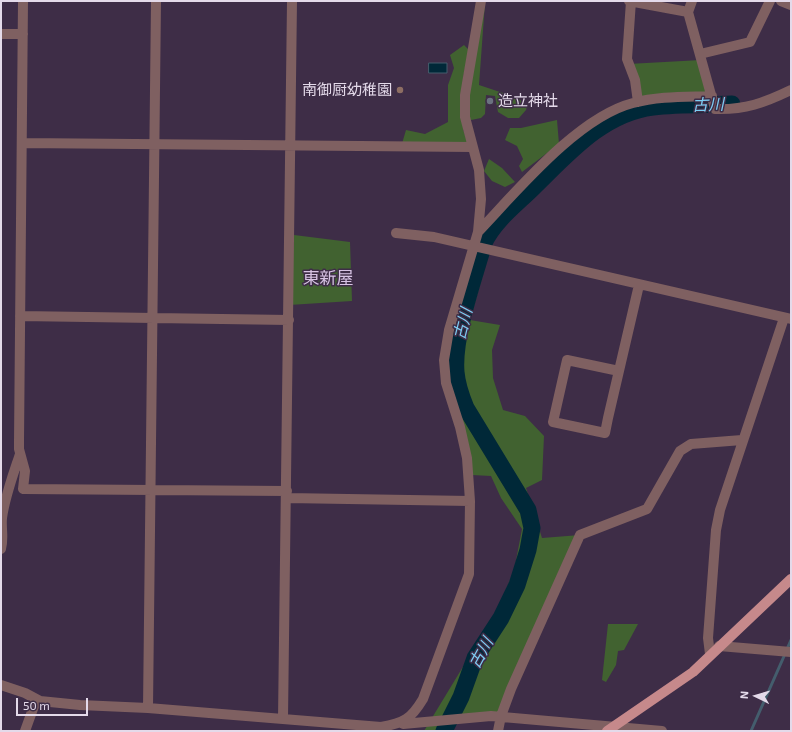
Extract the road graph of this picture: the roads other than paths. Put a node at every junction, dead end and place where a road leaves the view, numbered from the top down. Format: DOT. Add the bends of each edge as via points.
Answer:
graph roads {
  1 [pos="23,1"];
  2 [pos="156,1"];
  3 [pos="292,1"];
  4 [pos="481,1"];
  5 [pos="630,1"];
  6 [pos="692,1"];
  7 [pos="770,1"];
  8 [pos="781,1"];
  9 [pos="791,5"];
  10 [pos="688,12"];
  11 [pos="1,34"];
  12 [pos="23,34"];
  13 [pos="700,54"];
  14 [pos="791,90"];
  15 [pos="712,96"];
  16 [pos="638,102"];
  17 [pos="22,144"];
  18 [pos="154,145"];
  19 [pos="291,147"];
  20 [pos="472,148"];
  21 [pos="478,232"];
  22 [pos="396,233"];
  23 [pos="474,246"];
  24 [pos="639,284"];
  25 [pos="20,316"];
  26 [pos="152,318"];
  27 [pos="787,318"];
  28 [pos="289,320"];
  29 [pos="619,371"];
  30 [pos="742,440"];
  31 [pos="20,454"];
  32 [pos="150,490"];
  33 [pos="287,495"];
  34 [pos="470,501"];
  35 [pos="1,549"];
  36 [pos="791,579"];
  37 [pos="720,646"];
  38 [pos="791,652"];
  39 [pos="710,654"];
  40 [pos="1,686"];
  41 [pos="40,701"];
  42 [pos="148,708"];
  43 [pos="501,716"];
  44 [pos="284,719"];
  45 [pos="397,724"];
  46 [pos="610,729"];
  47 [pos="25,731"];
  48 [pos="498,731"];
  49 [pos="662,731"];
  1 -- 12 [label="street"];
  2 -- 18 [label="street"];
  3 -- 19 [label="street"];
  4 -- 20 [label="street" via="466,95 465,117"];
  5 -- 10 [label="street"];
  5 -- 16 [label="street" via="627,59 635,80"];
  6 -- 10 [label="street"];
  7 -- 13 [label="street" via="750,42"];
  8 -- 9 [label="street"];
  10 -- 13 [label="street"];
  11 -- 12 [label="street"];
  12 -- 17 [label="street"];
  13 -- 15 [label="street"];
  14 -- 15 [label="street" via="748,108 715,109"];
  15 -- 16 [label="street" via="654,98"];
  16 -- 21 [label="street" via="604,114 581,130 538,168"];
  17 -- 18 [label="street"];
  17 -- 25 [label="street"];
  18 -- 19 [label="street"];
  18 -- 26 [label="street"];
  19 -- 20 [label="street"];
  19 -- 28 [label="street"];
  20 -- 21 [label="street" via="478,170 481,199"];
  21 -- 23 [label="street"];
  22 -- 23 [label="street" via="434,237"];
  23 -- 24 [label="street"];
  23 -- 34 [label="street" via="449,330 444,360 446,383 467,458"];
  24 -- 27 [label="street"];
  24 -- 29 [label="street"];
  25 -- 26 [label="street"];
  25 -- 31 [label="street"];
  26 -- 28 [label="street"];
  26 -- 32 [label="street"];
  27 -- 30 [label="street"];
  28 -- 33 [label="street"];
  29 -- 29 [label="street" via="605,433 553,422 567,360"];
  30 -- 39 [label="street" via="716,530 708,638"];
  30 -- 43 [label="street" via="691,444 680,451 647,509 580,535"];
  31 -- 32 [label="street" via="25,471 23,489"];
  31 -- 35 [label="street" via="7,493 2,519"];
  32 -- 33 [label="street"];
  32 -- 42 [label="street"];
  33 -- 34 [label="street"];
  33 -- 44 [label="street"];
  34 -- 45 [label="street" via="468,581 423,699 413,715"];
  36 -- 37 [label="main road"];
  37 -- 38 [label="street"];
  37 -- 39 [label="main road"];
  39 -- 46 [label="main road" via="693,672"];
  40 -- 41 [label="street" via="25,693"];
  41 -- 42 [label="street"];
  41 -- 47 [label="street" via="34,706"];
  42 -- 44 [label="street"];
  43 -- 45 [label="street"];
  43 -- 46 [label="street"];
  43 -- 48 [label="street"];
  44 -- 45 [label="street" via="381,727"];
  46 -- 49 [label="street"];
}
